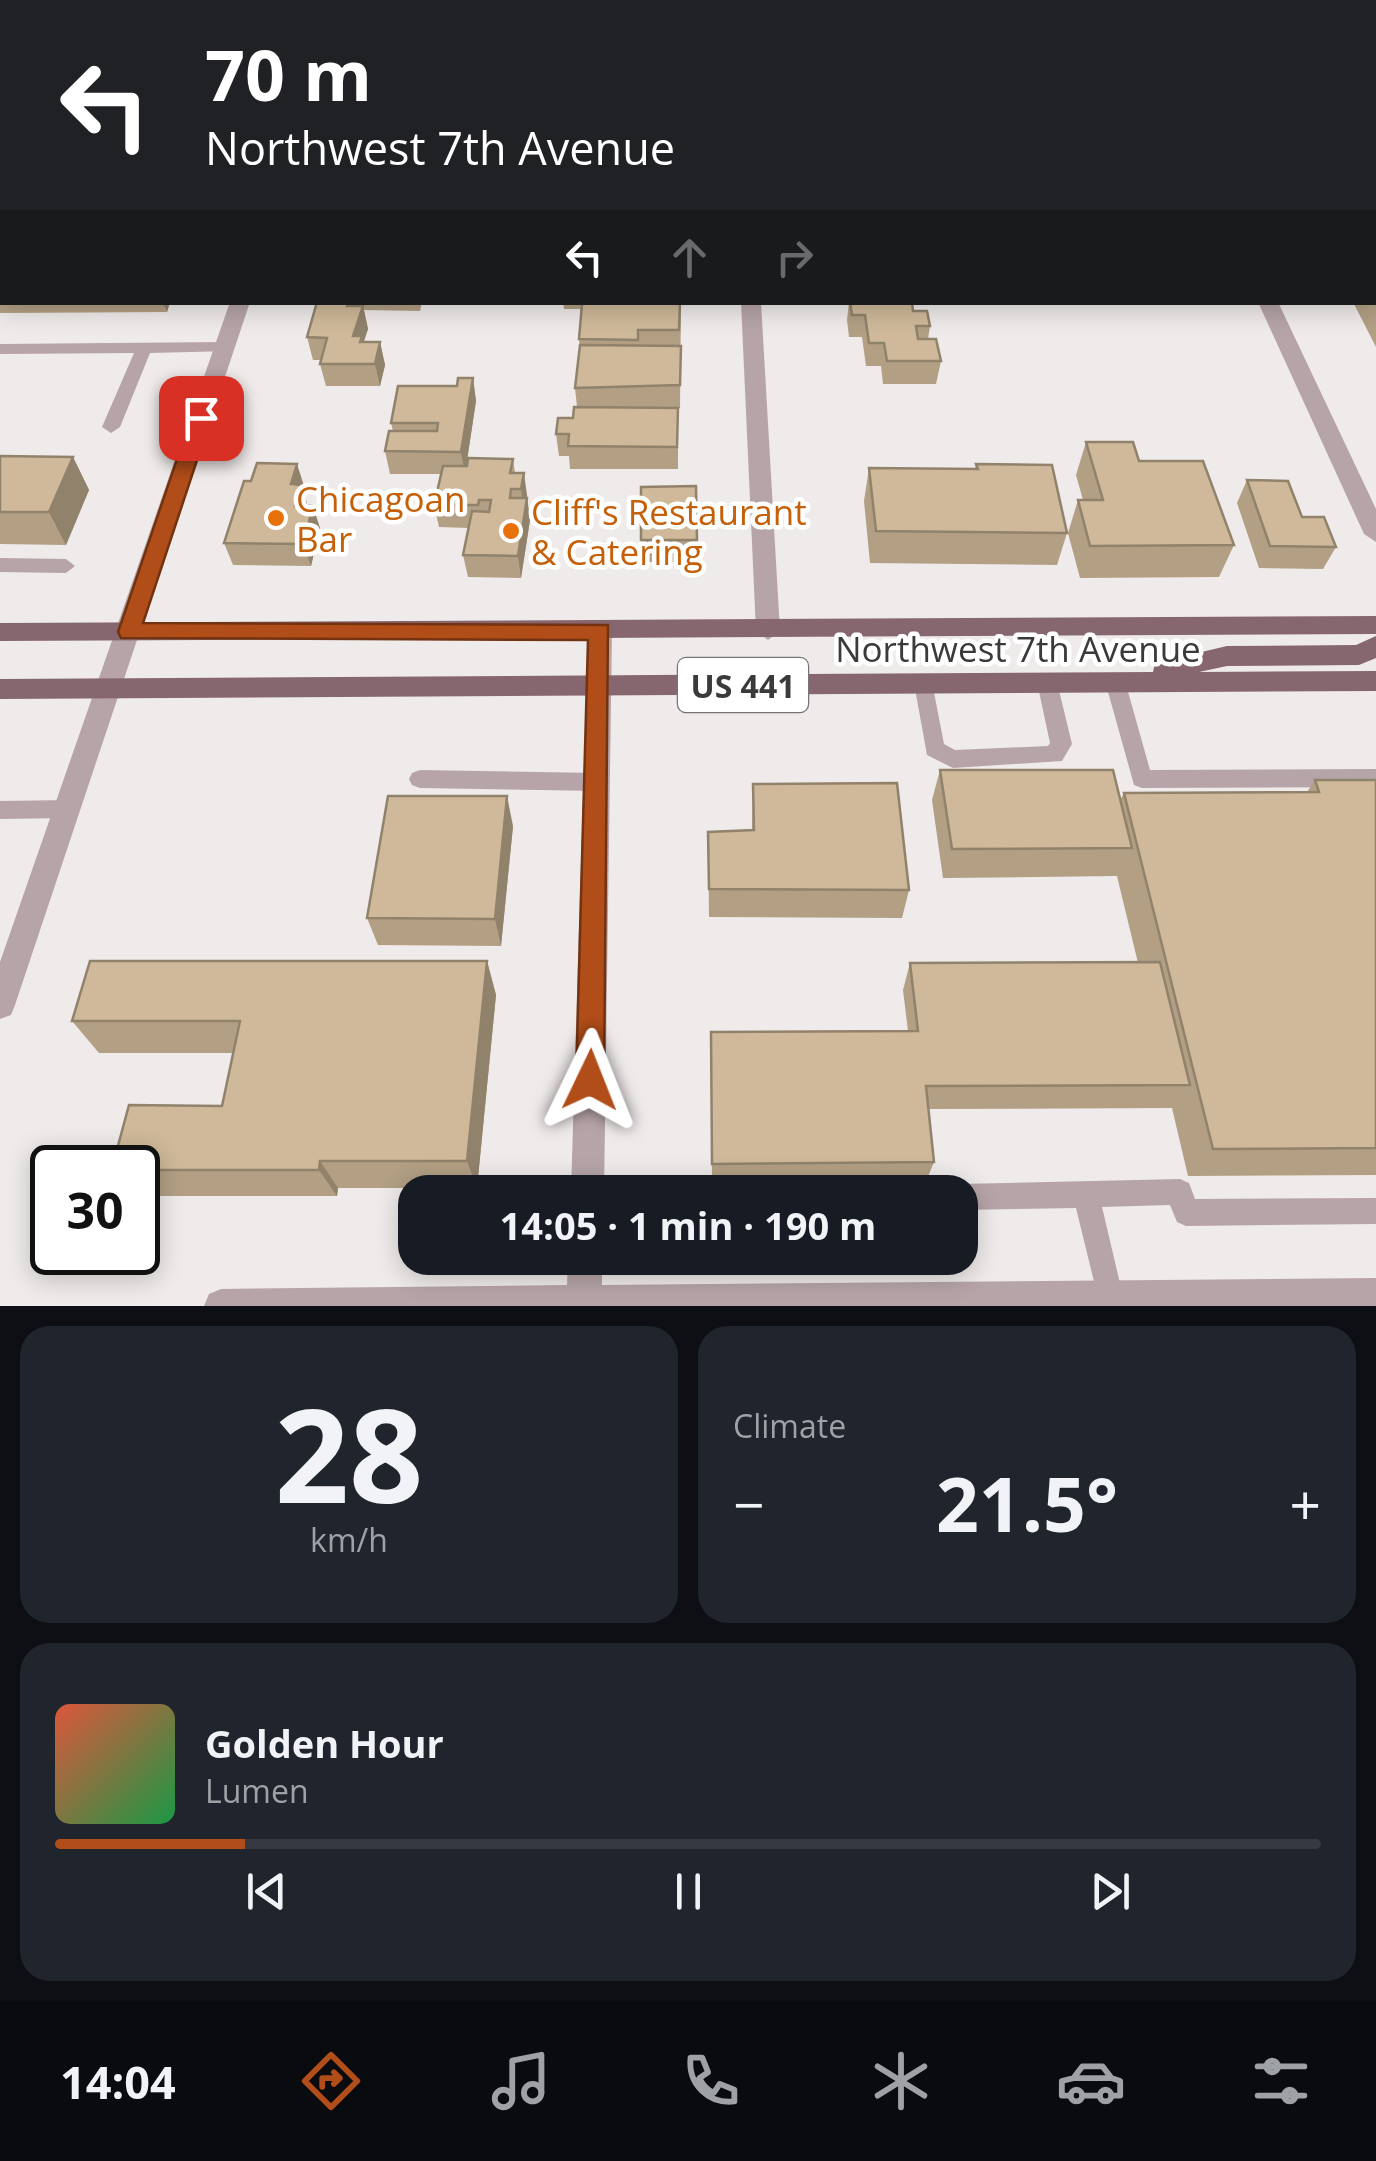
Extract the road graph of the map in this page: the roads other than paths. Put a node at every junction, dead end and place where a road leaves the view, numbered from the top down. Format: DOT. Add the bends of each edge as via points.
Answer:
graph roads {
  1 [pos="239,305"];
  2 [pos="751,305"];
  3 [pos="1269,305"];
  4 [pos="144,348"];
  5 [pos="225,348"];
  6 [pos="0,350"];
  7 [pos="111,427"];
  8 [pos="1375,532"];
  9 [pos="66,566"];
  10 [pos="2,570"];
  11 [pos="1376,625"];
  12 [pos="768,630"];
  13 [pos="600,631"];
  14 [pos="0,632"];
  15 [pos="129,632"];
  16 [pos="1376,646"];
  17 [pos="1376,681"];
  18 [pos="1047,682"];
  19 [pos="1115,682"];
  20 [pos="924,683"];
  21 [pos="597,686"];
  22 [pos="0,689"];
  23 [pos="110,690"];
  24 [pos="1376,778"];
  25 [pos="420,779"];
  26 [pos="598,782"];
  27 [pos="68,809"];
  28 [pos="0,810"];
  29 [pos="0,1005"];
  30 [pos="587,1175"];
  31 [pos="1086,1194"];
  32 [pos="978,1197"];
  33 [pos="1376,1211"];
  34 [pos="585,1275"];
  35 [pos="1376,1294"];
  36 [pos="1109,1296"];
  37 [pos="584,1300"];
  38 [pos="221,1306"];
  1 -- 5 [label="street"];
  2 -- 12 [label="street"];
  3 -- 8 [label="street"];
  4 -- 5 [label="lane"];
  4 -- 6 [label="lane"];
  4 -- 7 [label="lane"];
  5 -- 15 [label="street"];
  9 -- 10 [label="lane"];
  11 -- 12 [label="main road, Northwest 7th Avenue / US 441"];
  12 -- 13 [label="main road, Northwest 7th Avenue / US 441"];
  13 -- 15 [label="main road, Northwest 7th Avenue / US 441"];
  13 -- 21 [label="street"];
  14 -- 15 [label="main road, Northwest 7th Avenue / US 441"];
  15 -- 23 [label="street"];
  16 -- 19 [label="main road" via="1359,655 1227,656"];
  17 -- 19 [label="main road, Northwest 7th Avenue / US 441"];
  18 -- 19 [label="main road, Northwest 7th Avenue / US 441"];
  18 -- 20 [label="main road, Northwest 7th Avenue / US 441"];
  18 -- 20 [label="lane" via="1060,744 1054,756 953,759 934,748"];
  19 -- 24 [label="lane" via="1142,779"];
  20 -- 21 [label="main road, Northwest 7th Avenue / US 441"];
  21 -- 23 [label="main road, Northwest 7th Avenue / US 441"];
  21 -- 26 [label="street"];
  22 -- 23 [label="main road, Northwest 7th Avenue / US 441"];
  23 -- 27 [label="street"];
  25 -- 26 [label="lane"];
  26 -- 30 [label="street"];
  27 -- 28 [label="lane"];
  27 -- 29 [label="street"];
  31 -- 32 [label="lane"];
  31 -- 33 [label="lane" via="1180,1192 1186,1213"];
  31 -- 36 [label="lane"];
  34 -- 37 [label="street"];
  35 -- 36 [label="street"];
  36 -- 37 [label="street"];
  37 -- 38 [label="street"];
}
